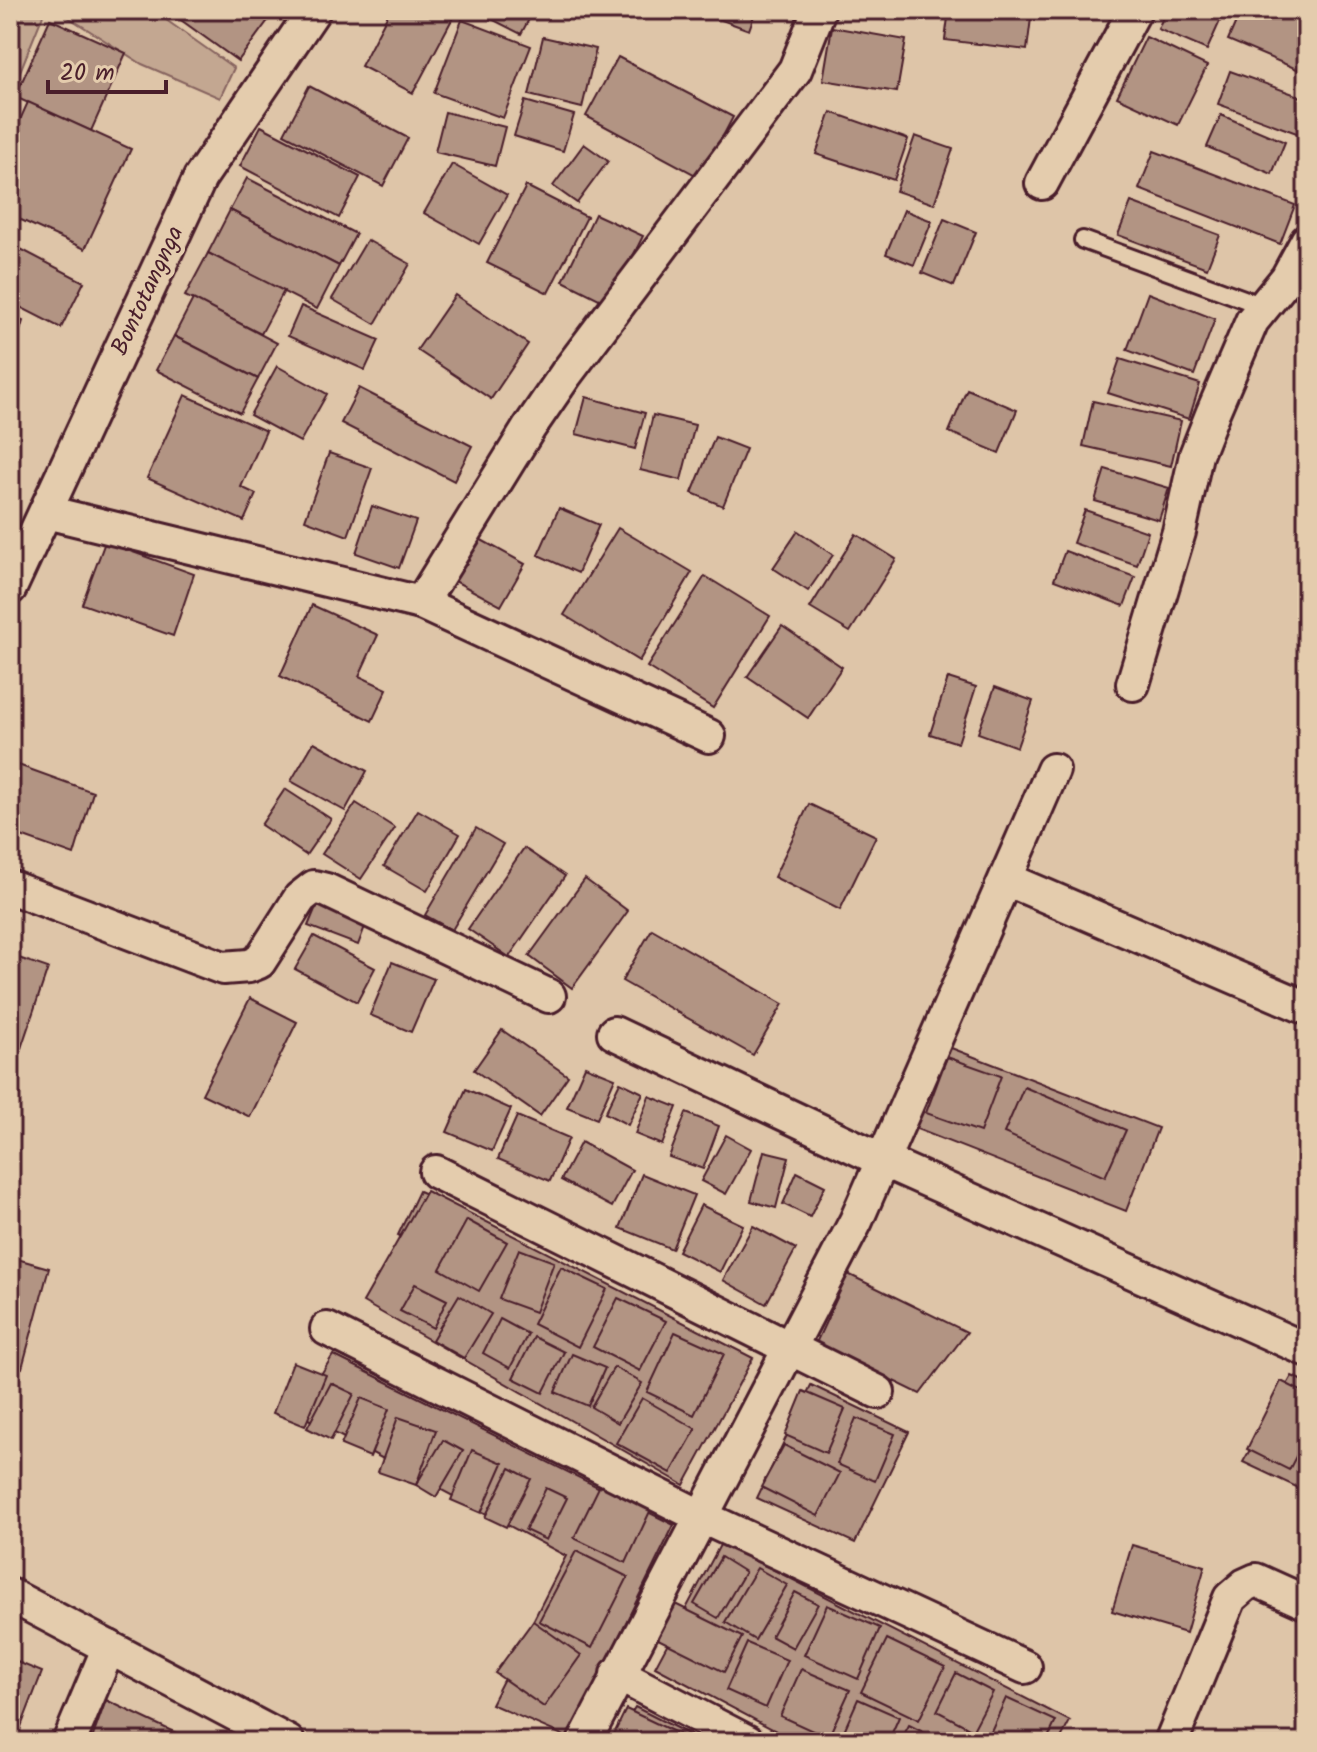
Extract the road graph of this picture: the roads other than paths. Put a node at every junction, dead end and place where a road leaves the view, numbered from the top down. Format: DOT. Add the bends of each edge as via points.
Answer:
graph roads {
  1 [pos="314,10"];
  2 [pos="819,10"];
  3 [pos="1135,10"];
  4 [pos="1042,183"];
  5 [pos="1083,240"];
  6 [pos="1307,241"];
  7 [pos="1263,306"];
  8 [pos="46,512"];
  9 [pos="10,588"];
  10 [pos="421,603"];
  11 [pos="1133,684"];
  12 [pos="709,736"];
  13 [pos="1053,770"];
  14 [pos="1006,879"];
  15 [pos="10,887"];
  16 [pos="549,996"];
  17 [pos="1307,1008"];
  18 [pos="614,1033"];
  19 [pos="884,1161"];
  20 [pos="436,1172"];
  21 [pos="327,1329"];
  22 [pos="787,1347"];
  23 [pos="1307,1350"];
  24 [pos="878,1392"];
  25 [pos="700,1516"];
  26 [pos="10,1595"];
  27 [pos="1307,1603"];
  28 [pos="109,1647"];
  29 [pos="1025,1667"];
  30 [pos="617,1674"];
  31 [pos="69,1742"];
  32 [pos="288,1742"];
  33 [pos="584,1742"];
  34 [pos="748,1742"];
  35 [pos="1171,1742"];
  1 -- 8 [label="street, Bontotangnga" via="200,178"];
  2 -- 10 [label="street" via="795,70 566,374"];
  3 -- 4 [label="street"];
  5 -- 7 [label="lane"];
  6 -- 7 [label="street" via="1287,278"];
  7 -- 11 [label="street" via="1244,338 1196,455 1179,532"];
  8 -- 9 [label="street, Bontotangnga"];
  8 -- 10 [label="street"];
  10 -- 12 [label="street"];
  13 -- 14 [label="street"];
  14 -- 17 [label="street"];
  14 -- 19 [label="street"];
  15 -- 16 [label="street" via="223,968 259,962 300,898 314,887"];
  18 -- 19 [label="street"];
  19 -- 22 [label="street"];
  19 -- 23 [label="street"];
  20 -- 22 [label="street"];
  21 -- 25 [label="street"];
  22 -- 24 [label="street"];
  22 -- 25 [label="street"];
  25 -- 29 [label="street"];
  25 -- 30 [label="street"];
  26 -- 28 [label="street"];
  27 -- 35 [label="street" via="1256,1580 1230,1598"];
  28 -- 31 [label="street"];
  28 -- 32 [label="street"];
  30 -- 33 [label="street"];
  30 -- 34 [label="street"];
}
